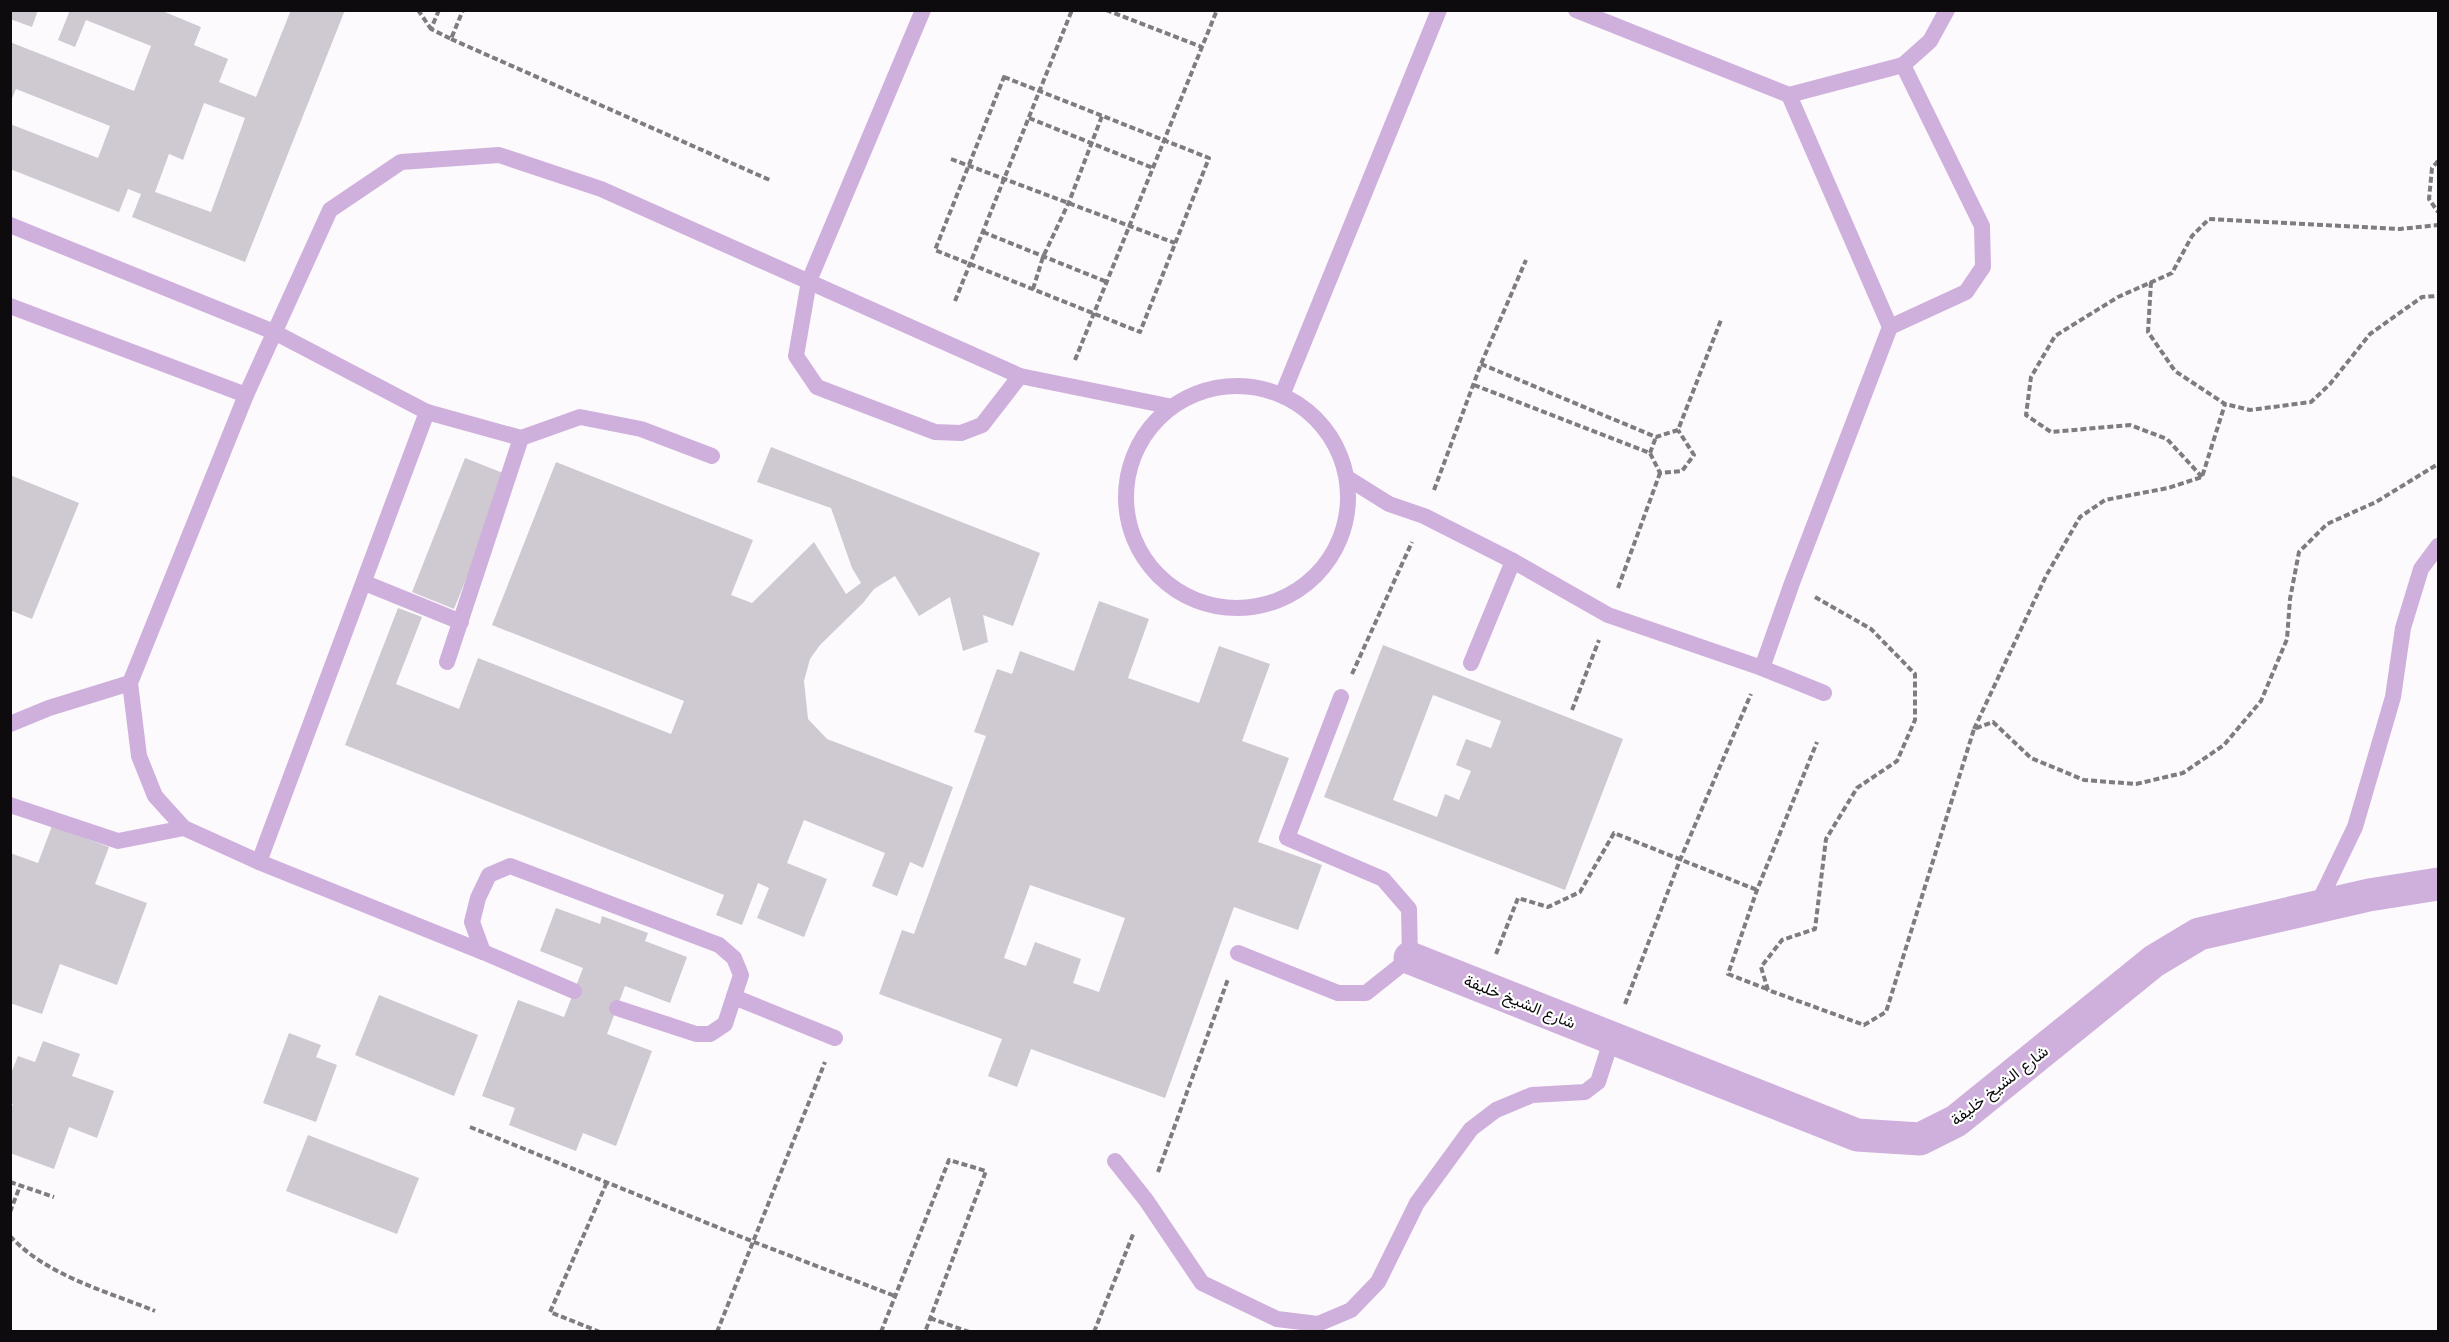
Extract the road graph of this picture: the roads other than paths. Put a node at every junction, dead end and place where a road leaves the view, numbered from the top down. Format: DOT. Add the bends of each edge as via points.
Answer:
graph roads {
  1 [pos="922,10"];
  2 [pos="1439,10"];
  3 [pos="1576,10"];
  4 [pos="1947,10"];
  5 [pos="1904,65"];
  6 [pos="1789,95"];
  7 [pos="10,225"];
  8 [pos="809,281"];
  9 [pos="10,306"];
  10 [pos="1890,327"];
  11 [pos="274,332"];
  12 [pos="1020,376"];
  13 [pos="1283,393"];
  14 [pos="246,395"];
  15 [pos="1168,406"];
  16 [pos="427,412"];
  17 [pos="520,438"];
  18 [pos="712,456"];
  19 [pos="1349,479"];
  20 [pos="2439,546"];
  21 [pos="1514,561"];
  22 [pos="365,582"];
  23 [pos="461,622"];
  24 [pos="447,662"];
  25 [pos="1471,663"];
  26 [pos="1762,668"];
  27 [pos="130,683"];
  28 [pos="1824,693"];
  29 [pos="1341,697"];
  30 [pos="10,724"];
  31 [pos="10,805"];
  32 [pos="184,828"];
  33 [pos="259,862"];
  34 [pos="2439,884"];
  35 [pos="2316,908"];
  36 [pos="483,952"];
  37 [pos="1238,953"];
  38 [pos="1410,958"];
  39 [pos="574,992"];
  40 [pos="734,997"];
  41 [pos="617,1008"];
  42 [pos="835,1038"];
  43 [pos="1612,1038"];
  44 [pos="1115,1161"];
  1 -- 8 [label="lane"];
  2 -- 13 [label="lane"];
  3 -- 6 [label="lane"];
  4 -- 5 [label="lane" via="1930,41"];
  5 -- 6 [label="lane"];
  5 -- 10 [label="lane" via="1982,226 1983,267 1966,292"];
  6 -- 10 [label="lane"];
  7 -- 11 [label="lane"];
  8 -- 11 [label="lane" via="601,189 499,155 401,162 330,210"];
  8 -- 12 [label="lane"];
  8 -- 12 [label="lane" via="796,356 817,387 935,432 961,433 982,425"];
  9 -- 14 [label="lane"];
  10 -- 26 [label="lane"];
  11 -- 14 [label="lane"];
  11 -- 16 [label="lane"];
  12 -- 15 [label="lane"];
  13 -- 15 [label="lane" via="1223,384"];
  13 -- 19 [label="lane" via="1327,428"];
  14 -- 27 [label="lane"];
  15 -- 19 [label="lane" via="1128,461 1126,529 1164,586 1228,612 1294,596 1341,546"];
  16 -- 17 [label="lane"];
  16 -- 22 [label="lane"];
  17 -- 18 [label="lane" via="580,417 641,429"];
  17 -- 23 [label="lane"];
  19 -- 21 [label="lane" via="1389,504 1424,516"];
  20 -- 35 [label="lane" via="2421,569 2403,628 2393,697 2355,827"];
  21 -- 25 [label="lane"];
  21 -- 26 [label="lane" via="1608,615"];
  22 -- 23 [label="lane"];
  22 -- 33 [label="lane"];
  23 -- 24 [label="lane"];
  26 -- 28 [label="lane"];
  27 -- 30 [label="lane"];
  27 -- 32 [label="lane" via="139,756 155,796"];
  29 -- 38 [label="lane" via="1287,838 1383,879 1409,909"];
  31 -- 32 [label="lane" via="118,841"];
  32 -- 33 [label="lane"];
  33 -- 36 [label="lane"];
  34 -- 35 [label="street, شارع الشيخ خليفة"];
  35 -- 43 [label="street, شارع الشيخ خليفة" via="2199,934 2154,961 1956,1122 1920,1139 1857,1135"];
  36 -- 39 [label="lane"];
  36 -- 40 [label="lane" via="472,922 478,898 489,875 510,866 719,945 734,958 741,975"];
  37 -- 38 [label="lane" via="1338,993 1366,993"];
  38 -- 43 [label="street, شارع الشيخ خليفة"];
  40 -- 41 [label="lane" via="725,1024 710,1034 696,1034"];
  40 -- 42 [label="lane"];
  43 -- 44 [label="lane" via="1598,1083 1585,1092 1532,1095 1496,1110 1471,1129 1417,1203 1378,1282 1351,1310 1318,1324 1277,1319 1202,1283"];
}
